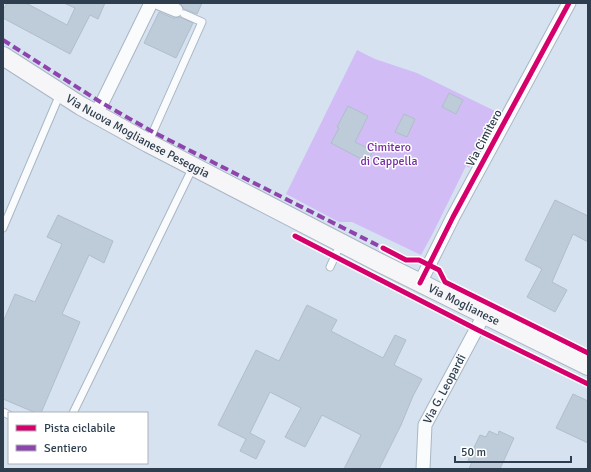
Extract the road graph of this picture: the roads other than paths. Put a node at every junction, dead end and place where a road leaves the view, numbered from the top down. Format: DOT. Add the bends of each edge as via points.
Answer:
graph roads {
  1 [pos="151,3"];
  2 [pos="159,3"];
  3 [pos="569,3"];
  4 [pos="180,12"];
  5 [pos="3,56"];
  6 [pos="61,93"];
  7 [pos="95,114"];
  8 [pos="148,143"];
  9 [pos="194,166"];
  10 [pos="276,209"];
  11 [pos="3,228"];
  12 [pos="341,243"];
  13 [pos="330,266"];
  14 [pos="420,283"];
  15 [pos="484,315"];
  16 [pos="588,366"];
  17 [pos="73,412"];
  18 [pos="423,469"];
  1 -- 7 [label="street"];
  2 -- 4 [label="street"];
  3 -- 14 [label="street, Via Cimitero"];
  4 -- 8 [label="lane" via="202,22"];
  5 -- 6 [label="main road, Via Nuova Moglianese Peseggia"];
  6 -- 7 [label="main road, Via Nuova Moglianese Peseggia"];
  6 -- 11 [label="lane"];
  7 -- 8 [label="main road, Via Nuova Moglianese Peseggia"];
  8 -- 9 [label="main road, Via Nuova Moglianese Peseggia"];
  9 -- 10 [label="main road, Via Nuova Moglianese Peseggia"];
  9 -- 17 [label="lane"];
  10 -- 12 [label="main road, Via Moglianese"];
  12 -- 13 [label="lane"];
  12 -- 14 [label="main road, Via Moglianese"];
  14 -- 15 [label="main road, Via Moglianese"];
  15 -- 16 [label="main road, Via Moglianese"];
  15 -- 18 [label="street, Via G. Leopardi" via="425,425"];
}
